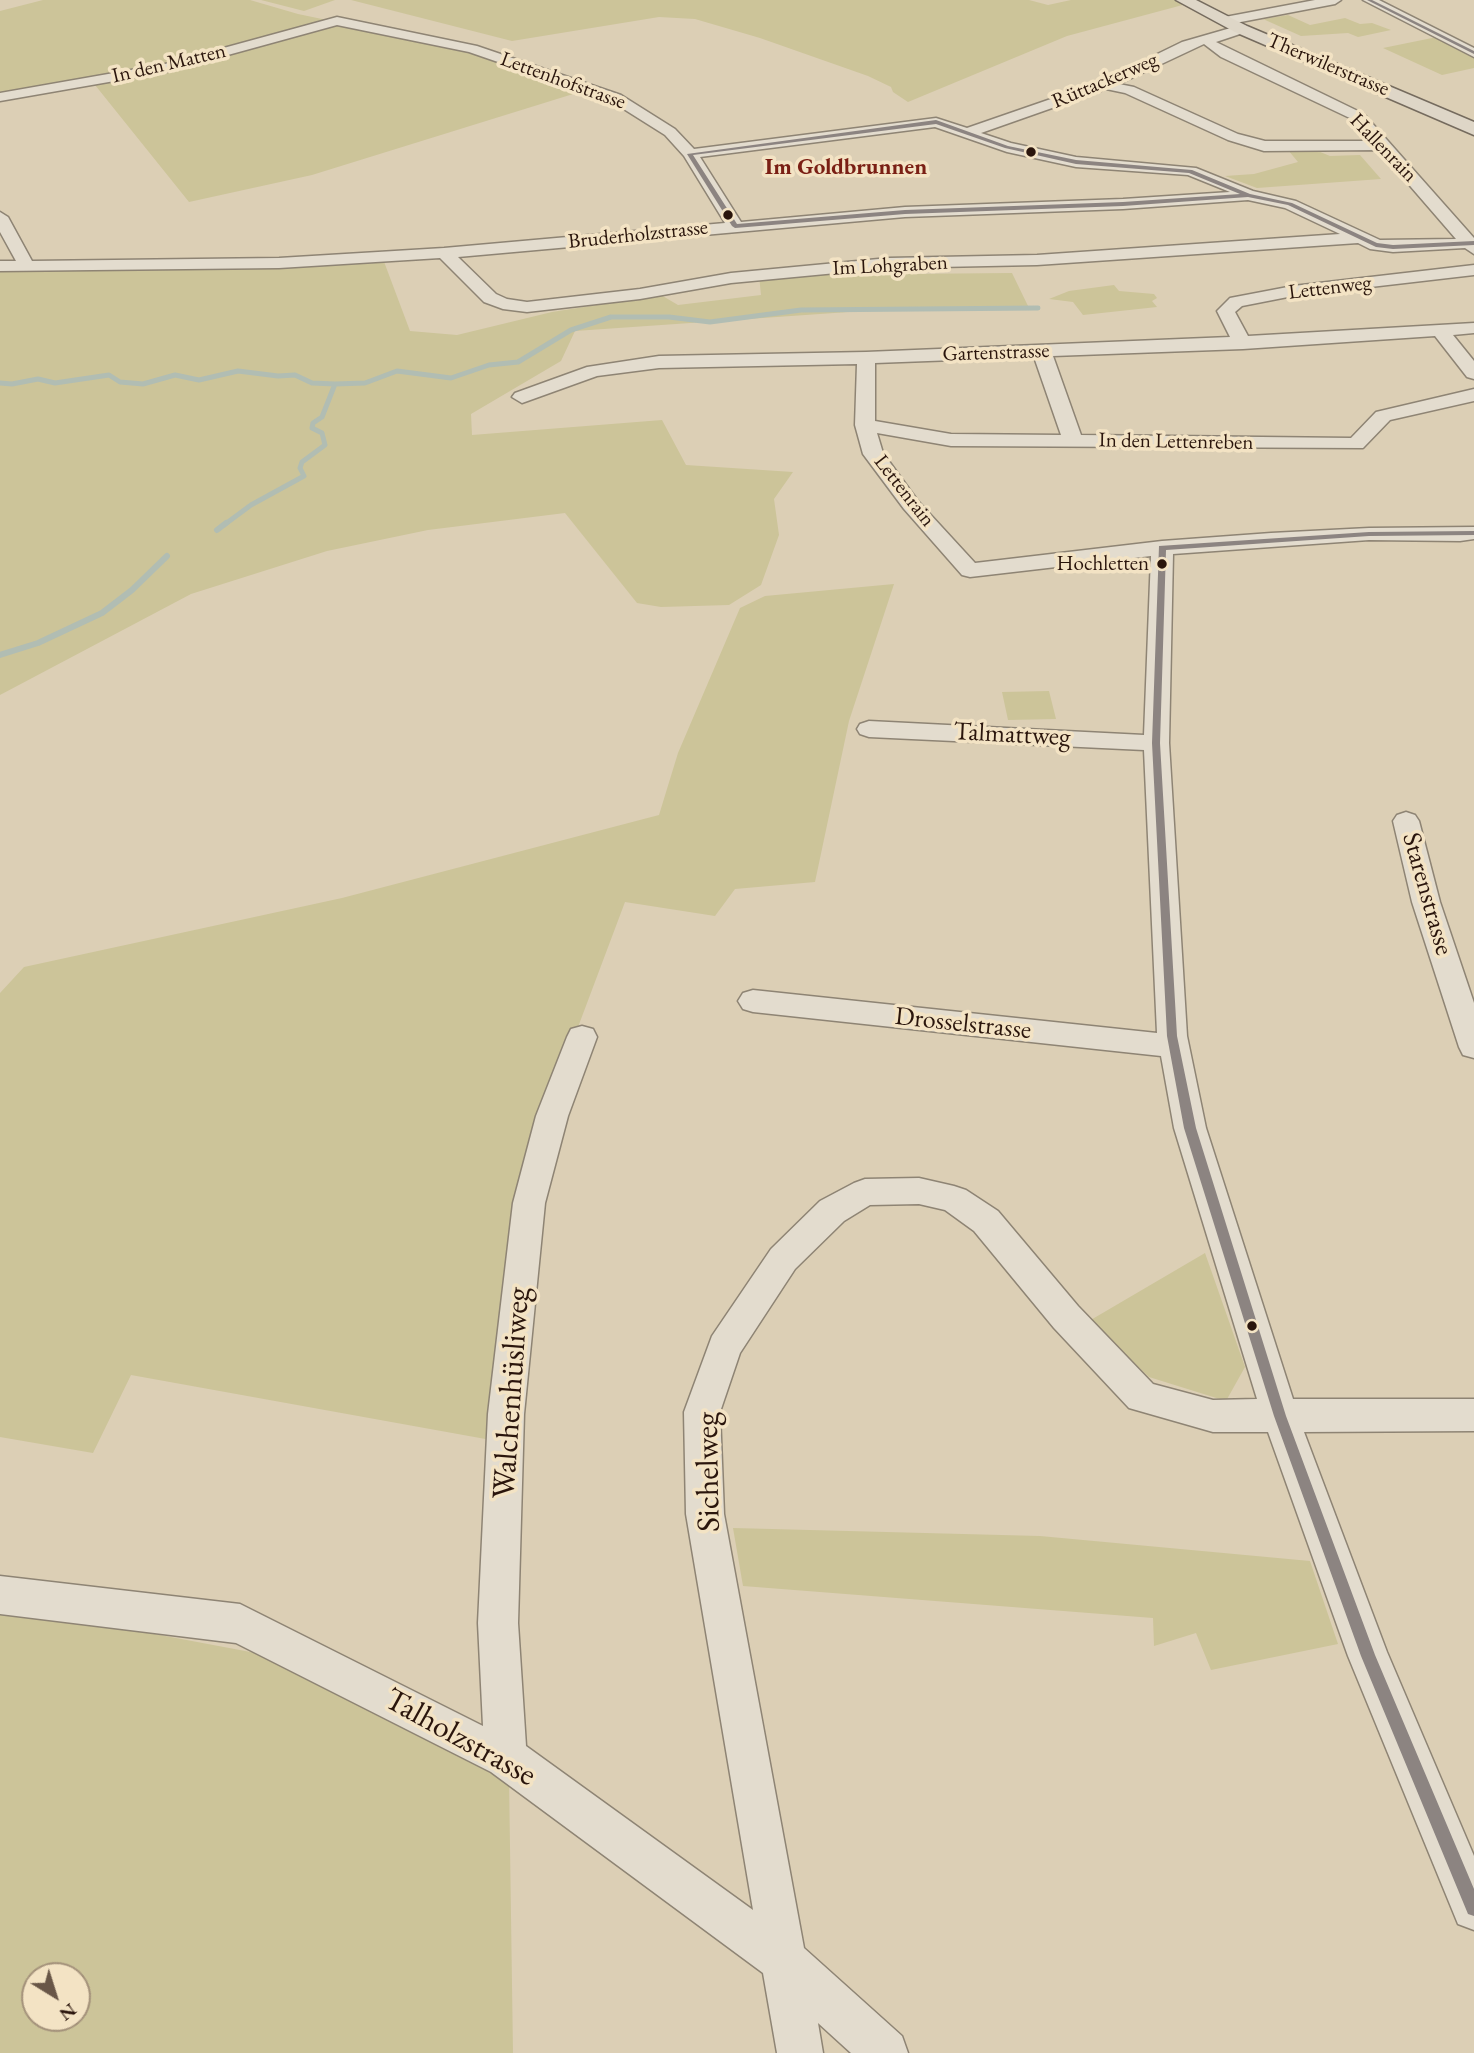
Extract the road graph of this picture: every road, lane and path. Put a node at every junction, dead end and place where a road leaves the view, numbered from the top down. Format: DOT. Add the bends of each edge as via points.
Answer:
graph roads {
  1 [pos="1184,0"];
  2 [pos="1335,0"];
  3 [pos="1369,0"];
  4 [pos="337,21"];
  5 [pos="1225,21"];
  6 [pos="1241,29"];
  7 [pos="1207,38"];
  8 [pos="1474,53"];
  9 [pos="1105,85"];
  10 [pos="0,97"];
  11 [pos="1474,129"];
  12 [pos="967,133"];
  13 [pos="1385,145"];
  14 [pos="690,154"];
  15 [pos="1248,195"];
  16 [pos="0,217"];
  17 [pos="735,226"];
  18 [pos="1357,238"];
  19 [pos="1472,245"];
  20 [pos="444,253"];
  21 [pos="0,266"];
  22 [pos="27,266"];
  23 [pos="1474,270"];
  24 [pos="1474,328"];
  25 [pos="1440,330"];
  26 [pos="1243,343"];
  27 [pos="1041,351"];
  28 [pos="866,358"];
  29 [pos="1474,373"];
  30 [pos="1474,395"];
  31 [pos="522,397"];
  32 [pos="865,425"];
  33 [pos="1073,440"];
  34 [pos="1474,533"];
  35 [pos="1162,548"];
  36 [pos="869,729"];
  37 [pos="1156,743"];
  38 [pos="1406,821"];
  39 [pos="753,1001"];
  40 [pos="582,1037"];
  41 [pos="1173,1046"];
  42 [pos="1474,1047"];
  43 [pos="1474,1415"];
  44 [pos="1280,1416"];
  45 [pos="0,1595"];
  46 [pos="506,1757"];
  47 [pos="1474,1908"];
  48 [pos="781,1958"];
  49 [pos="800,2053"];
  50 [pos="885,2053"];
  1 -- 5 [label="main road, Therwilerstrasse"];
  2 -- 5 [label="street"];
  3 -- 8 [label="street"];
  4 -- 10 [label="street, In den Matten" via="166,68"];
  4 -- 14 [label="street, Lettenhofstrasse" via="472,49 616,98 670,132"];
  5 -- 6 [label="main road, Therwilerstrasse"];
  6 -- 7 [label="street, Rüttackerweg"];
  6 -- 11 [label="main road, Therwilerstrasse"];
  7 -- 9 [label="street, Rüttackerweg"];
  7 -- 13 [label="street, Hallenrain" via="1226,54 1352,112"];
  9 -- 12 [label="street, Rüttackerweg"];
  9 -- 13 [label="street" via="1129,90 1233,137 1264,146"];
  12 -- 14 [label="street" via="936,122"];
  12 -- 15 [label="street" via="1076,162 1191,171"];
  13 -- 19 [label="street, Hallenrain"];
  14 -- 17 [label="street, Lettenhofstrasse"];
  15 -- 17 [label="street, Bruderholzstrasse" via="905,212"];
  15 -- 18 [label="street, Bruderholzstrasse" via="1290,204"];
  16 -- 22 [label="street"];
  17 -- 20 [label="street, Bruderholzstrasse"];
  18 -- 19 [label="street, Bruderholzstrasse" via="1394,247"];
  18 -- 20 [label="street, Im Lohgraben" via="1014,261 889,263 731,278 527,307 490,298"];
  20 -- 22 [label="street, Bruderholzstrasse" via="218,266"];
  21 -- 22 [label="street, Bruderholzstrasse"];
  23 -- 26 [label="street, Lettenweg" via="1236,302 1226,311"];
  24 -- 25 [label="street, Gartenstrasse"];
  25 -- 26 [label="street, Gartenstrasse"];
  25 -- 29 [label="street"];
  26 -- 27 [label="street, Gartenstrasse"];
  27 -- 28 [label="street, Gartenstrasse"];
  27 -- 33 [label="street"];
  28 -- 31 [label="street, Gartenstrasse" via="659,362 594,371"];
  28 -- 32 [label="street, Lettenrain"];
  30 -- 33 [label="street, In den Lettenreben" via="1384,416 1356,444"];
  32 -- 33 [label="street, In den Lettenreben" via="951,440"];
  32 -- 35 [label="street, Lettenrain" via="873,454 911,505 970,570"];
  34 -- 35 [label="street" via="1369,534"];
  35 -- 37 [label="street"];
  36 -- 37 [label="street, Talmattweg"];
  37 -- 41 [label="street"];
  38 -- 42 [label="street, Starenstrasse" via="1426,902"];
  39 -- 41 [label="street, Drosselstrasse"];
  40 -- 46 [label="street, Walchenhüsliweg" via="552,1116 529,1203 506,1414 498,1623"];
  41 -- 44 [label="street" via="1190,1128"];
  43 -- 44 [label="street, Sichelweg"];
  44 -- 47 [label="street" via="1368,1656"];
  44 -- 48 [label="street, Sichelweg" via="1213,1416 1142,1397 1066,1317 986,1221 954,1199 919,1191 865,1192 832,1211 783,1259 724,1347 702,1412 705,1514"];
  45 -- 46 [label="street, Talholzstrasse" via="240,1624"];
  46 -- 48 [label="street, Talholzstrasse"];
  48 -- 49 [label="street, Sichelweg"];
  48 -- 50 [label="street, Talholzstrasse"];
}
